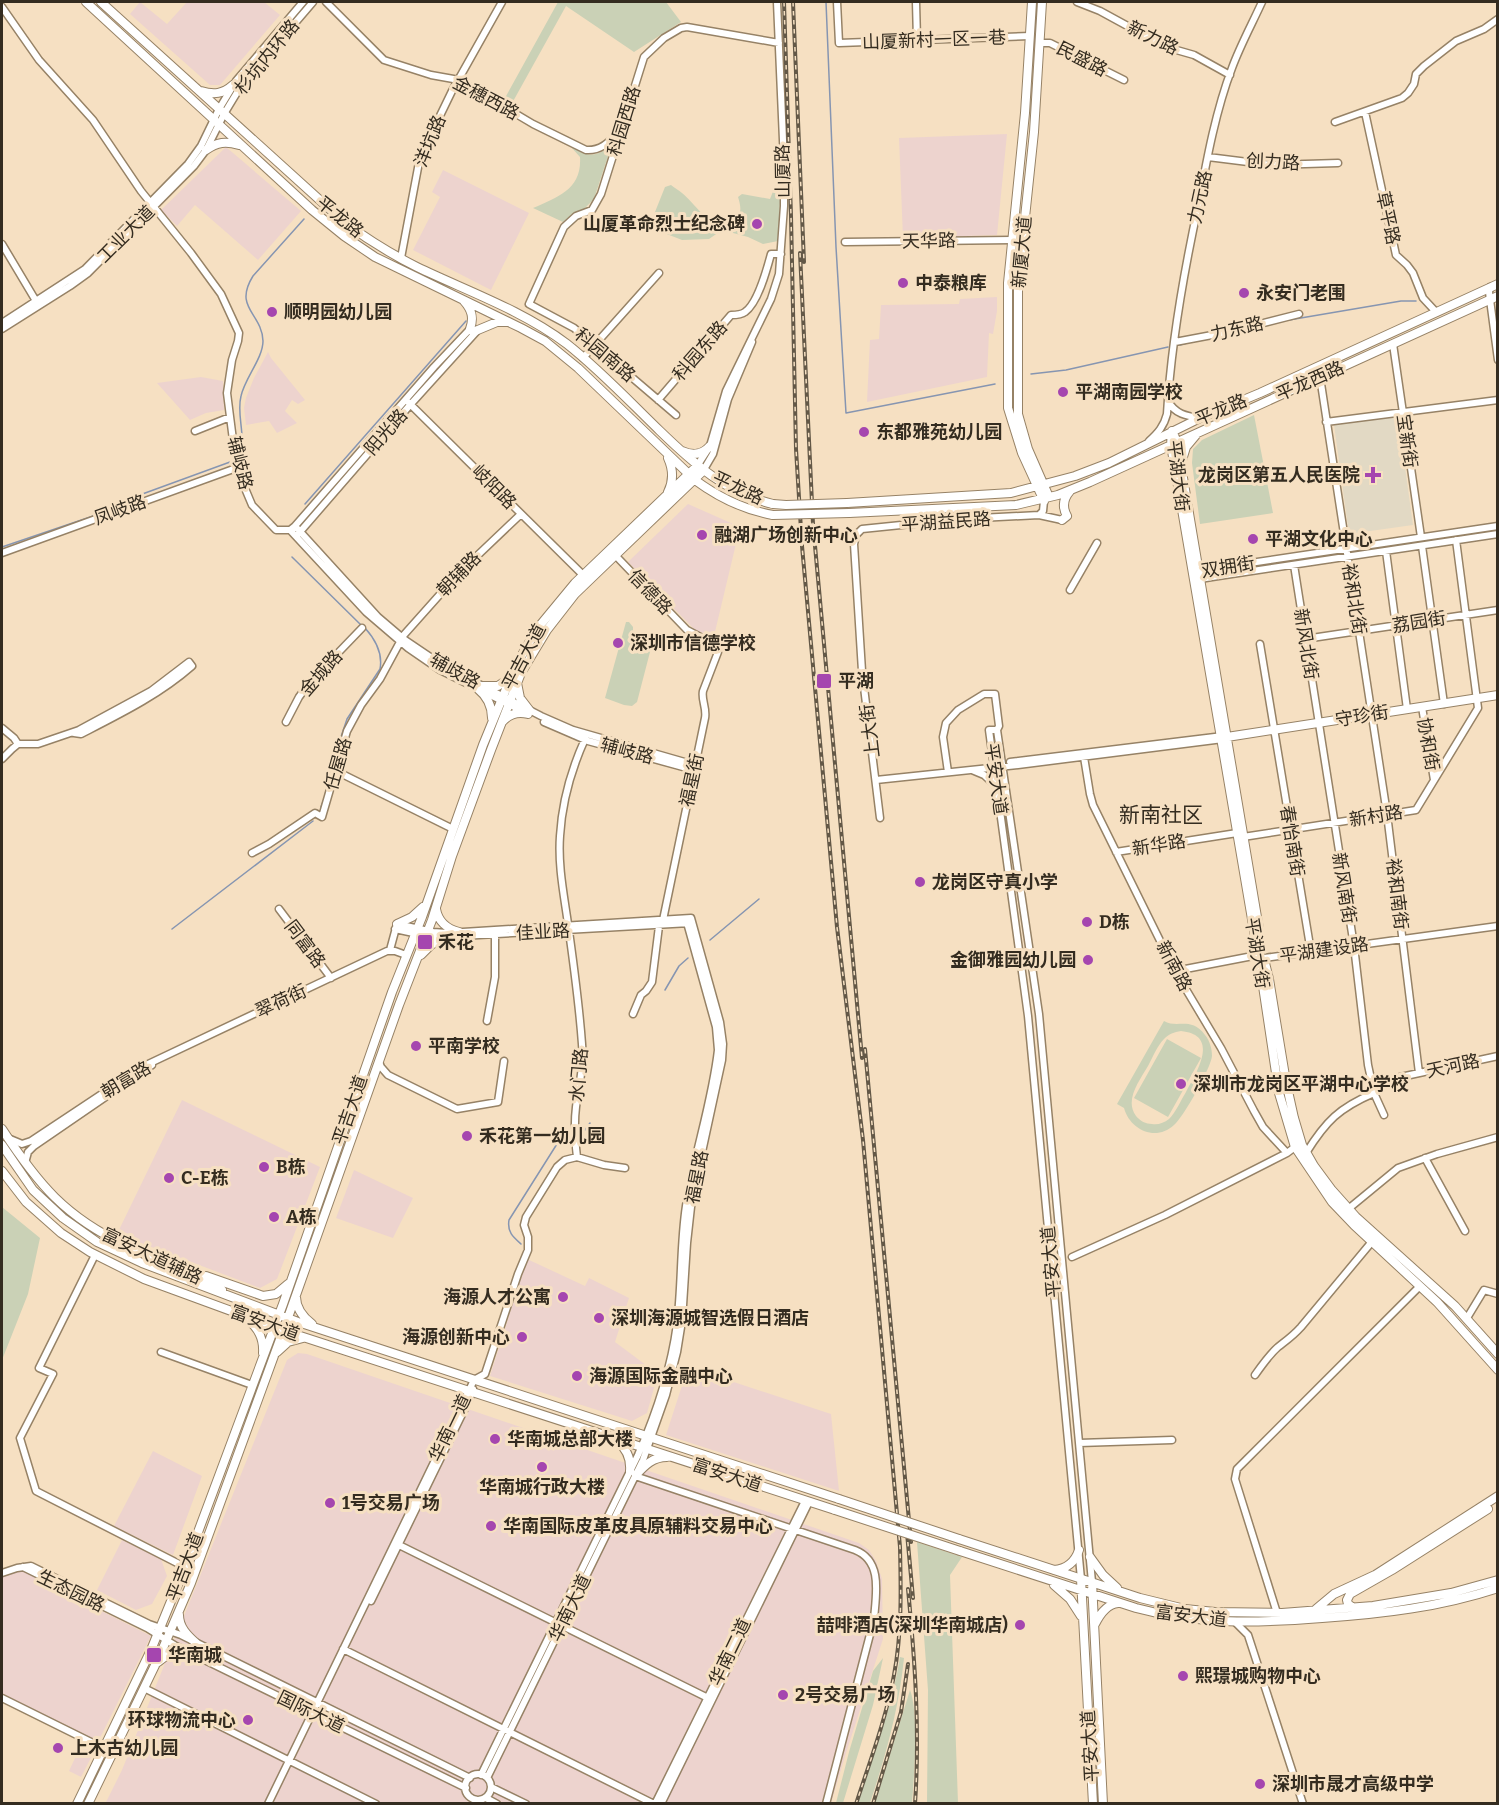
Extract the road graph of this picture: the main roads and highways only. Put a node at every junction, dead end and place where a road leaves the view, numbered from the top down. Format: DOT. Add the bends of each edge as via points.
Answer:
graph roads {
  1 [pos="86,2"];
  2 [pos="101,2"];
  3 [pos="1032,2"];
  4 [pos="1042,2"];
  5 [pos="233,86"];
  6 [pos="196,88"];
  7 [pos="206,150"];
  8 [pos="246,150"];
  9 [pos="1494,286"];
  10 [pos="461,298"];
  11 [pos="1494,298"];
  12 [pos="512,323"];
  13 [pos="1172,431"];
  14 [pos="1200,431"];
  15 [pos="1174,443"];
  16 [pos="710,446"];
  17 [pos="679,449"];
  18 [pos="664,451"];
  19 [pos="1181,465"];
  20 [pos="700,469"];
  21 [pos="692,477"];
  22 [pos="1090,482"];
  23 [pos="1040,486"];
  24 [pos="1072,490"];
  25 [pos="666,496"];
  26 [pos="1046,499"];
  27 [pos="1065,518"];
  28 [pos="1197,574"];
  29 [pos="515,677"];
  30 [pos="1497,695"];
  31 [pos="495,725"];
  32 [pos="1223,738"];
  33 [pos="433,886"];
  34 [pos="442,890"];
  35 [pos="428,901"];
  36 [pos="436,909"];
  37 [pos="396,927"];
  38 [pos="459,932"];
  39 [pos="444,937"];
  40 [pos="1261,956"];
  41 [pos="415,963"];
  42 [pos="400,972"];
  43 [pos="410,976"];
  44 [pos="2,1129"];
  45 [pos="2,1145"];
  46 [pos="2,1171"];
  47 [pos="1346,1211"];
  48 [pos="1374,1239"];
  49 [pos="188,1270"];
  50 [pos="292,1278"];
  51 [pos="296,1296"];
  52 [pos="236,1299"];
  53 [pos="241,1315"];
  54 [pos="279,1315"];
  55 [pos="288,1318"];
  56 [pos="274,1327"];
  57 [pos="318,1328"];
  58 [pos="284,1330"];
  59 [pos="308,1338"];
  60 [pos="1497,1354"];
  61 [pos="274,1355"];
  62 [pos="262,1359"];
  63 [pos="1497,1370"];
  64 [pos="454,1373"];
  65 [pos="450,1385"];
  66 [pos="498,1387"];
  67 [pos="494,1399"];
  68 [pos="587,1417"];
  69 [pos="583,1428"];
  70 [pos="611,1437"];
  71 [pos="696,1453"];
  72 [pos="672,1457"];
  73 [pos="692,1464"];
  74 [pos="1497,1496"];
  75 [pos="1497,1502"];
  76 [pos="1079,1550"];
  77 [pos="1090,1557"];
  78 [pos="1054,1570"];
  79 [pos="1045,1579"];
  80 [pos="1081,1579"];
  81 [pos="1497,1580"];
  82 [pos="1092,1582"];
  83 [pos="1497,1588"];
  84 [pos="1082,1591"];
  85 [pos="1126,1593"];
  86 [pos="1092,1594"];
  87 [pos="1122,1603"];
  88 [pos="1352,1607"];
  89 [pos="1311,1611"];
  90 [pos="179,1612"];
  91 [pos="1084,1622"];
  92 [pos="1094,1628"];
  93 [pos="196,1643"];
  94 [pos="195,1655"];
  95 [pos="153,1668"];
  96 [pos="77,1803"];
  97 [pos="88,1803"];
  98 [pos="1093,1803"];
  99 [pos="1103,1803"];
  1 -- 8 [label="main road, 平龙路"];
  2 -- 6 [label="main road, 平龙路"];
  3 -- 23 [label="main road, 新厦大道" via="1008,283 1008,408 1022,453"];
  4 -- 23 [label="main road, 新厦大道" via="1034,132 1018,284 1018,414"];
  5 -- 6 [label="main road" via="217,94"];
  6 -- 17 [label="main road, 平龙路" via="344,222 377,246 554,335"];
  7 -- 8 [label="main road" via="226,142"];
  8 -- 10 [label="main road, 平龙路" via="344,236 394,267"];
  9 -- 13 [label="main road, 平龙路"];
  10 -- 12 [label="main road, 平龙路"];
  10 -- 12 [label="main road" via="472,315 473,330 497,322"];
  11 -- 14 [label="main road, 平龙西路"];
  12 -- 18 [label="main road, 平龙路" via="566,357"];
  13 -- 15 [label="main road, 平湖大街"];
  13 -- 23 [label="main road, 平龙路" via="1109,463"];
  14 -- 15 [label="main road, 平龙西路"];
  14 -- 19 [label="main road" via="1186,447"];
  15 -- 19 [label="main road, 平湖大街"];
  15 -- 22 [label="main road, 平龙西路"];
  15 -- 28 [label="main road, 平湖大街"];
  16 -- 17 [label="main road" via="699,454"];
  17 -- 20 [label="main road, 平龙路"];
  18 -- 21 [label="main road, 平龙路"];
  18 -- 25 [label="main road" via="673,475"];
  19 -- 28 [label="main road, 平湖大街"];
  20 -- 21 [label="main road, 平吉大道"];
  20 -- 23 [label="main road, 平龙路, bridge" via="742,493 786,505 992,495"];
  21 -- 25 [label="main road, 平吉大道"];
  21 -- 26 [label="main road, 平龙路, bridge" via="736,503 786,516 995,507"];
  21 -- 29 [label="main road, 平吉大道" via="565,606"];
  22 -- 24 [label="main road, 平龙路"];
  23 -- 26 [label="main road, 新厦大道"];
  24 -- 26 [label="main road, 平龙路"];
  24 -- 27 [label="main road" via="1064,501"];
  25 -- 29 [label="main road, 平吉大道" via="582,574 553,607 537,629"];
  28 -- 32 [label="main road, 平湖大街"];
  29 -- 31 [label="main road, 平吉大道"];
  29 -- 31 [label="main road" via="518,694 529,712 511,715"];
  29 -- 31 [label="main road" via="498,686 480,688 490,704"];
  30 -- 32 [label="main road, 守珍街"];
  31 -- 33 [label="main road, 平吉大道"];
  31 -- 34 [label="main road, 平吉大道"];
  32 -- 40 [label="main road, 平湖大街"];
  33 -- 34 [label="main road"];
  33 -- 35 [label="main road, 平吉大道"];
  34 -- 36 [label="main road, 平吉大道"];
  35 -- 37 [label="main road" via="417,914"];
  35 -- 42 [label="main road, 平吉大道"];
  36 -- 38 [label="main road" via="441,921"];
  36 -- 41 [label="main road, 平吉大道"];
  39 -- 41 [label="main road" via="427,948"];
  40 -- 47 [label="main road, 平湖大街" via="1302,1144"];
  40 -- 47 [label="main road, 平湖大街" via="1279,1093 1295,1147 1318,1182"];
  41 -- 43 [label="main road, 平吉大道"];
  42 -- 43 [label="main road"];
  42 -- 50 [label="main road, 平吉大道"];
  43 -- 51 [label="main road, 平吉大道"];
  44 -- 49 [label="main road, 富安大道辅路" via="52,1196 95,1229 135,1250"];
  45 -- 52 [label="main road, 富安大道" via="38,1195 86,1235 142,1263"];
  46 -- 53 [label="main road, 富安大道" via="33,1210 70,1240 154,1282"];
  47 -- 48 [label="main road, 平湖大街"];
  48 -- 60 [label="main road, 平湖大街" via="1455,1306"];
  48 -- 63 [label="main road, 平湖大街"];
  49 -- 50 [label="main road" via="263,1296 281,1291"];
  49 -- 52 [label="main road, 富安大道辅路"];
  50 -- 54 [label="main road, 平吉大道"];
  51 -- 55 [label="main road, 平吉大道"];
  51 -- 57 [label="main road" via="300,1312"];
  52 -- 54 [label="main road, 富安大道"];
  53 -- 56 [label="main road, 富安大道"];
  53 -- 62 [label="main road" via="259,1332"];
  54 -- 55 [label="main road, 富安大道"];
  54 -- 56 [label="main road, 平吉大道"];
  55 -- 57 [label="main road, 富安大道"];
  55 -- 58 [label="main road, 平吉大道"];
  56 -- 58 [label="main road, 富安大道"];
  56 -- 62 [label="main road, 平吉大道"];
  57 -- 64 [label="main road, 富安大道"];
  58 -- 59 [label="main road, 富安大道"];
  58 -- 61 [label="main road, 平吉大道"];
  59 -- 61 [label="main road" via="288,1342"];
  59 -- 65 [label="main road, 富安大道"];
  61 -- 90 [label="main road, 平吉大道"];
  62 -- 96 [label="main road, 平吉大道" via="159,1631"];
  64 -- 65 [label="main road"];
  64 -- 66 [label="main road, 富安大道"];
  65 -- 67 [label="main road, 富安大道"];
  66 -- 67 [label="main road"];
  66 -- 68 [label="main road, 富安大道"];
  67 -- 69 [label="main road, 富安大道"];
  68 -- 69 [label="main road"];
  68 -- 71 [label="main road, 富安大道"];
  69 -- 70 [label="main road, 富安大道"];
  70 -- 72 [label="main road, 富安大道"];
  70 -- 72 [label="main road" via="628,1454 634,1474 651,1461"];
  71 -- 73 [label="main road"];
  71 -- 78 [label="main road, 富安大道, bridge"];
  72 -- 73 [label="main road, 富安大道"];
  73 -- 79 [label="main road, 富安大道, bridge"];
  74 -- 89 [label="main road" via="1375,1575 1334,1594"];
  75 -- 88 [label="main road" via="1350,1594 1347,1600"];
  76 -- 78 [label="main road" via="1069,1565"];
  77 -- 85 [label="main road" via="1114,1586"];
  78 -- 80 [label="main road, 富安大道"];
  79 -- 84 [label="main road, 富安大道"];
  79 -- 91 [label="main road" via="1070,1599"];
  80 -- 82 [label="main road, 富安大道"];
  80 -- 84 [label="main road, 平安大道"];
  81 -- 88 [label="main road, 富安大道" via="1413,1600"];
  82 -- 85 [label="main road, 富安大道"];
  82 -- 86 [label="main road, 平安大道"];
  83 -- 87 [label="main road, 富安大道" via="1414,1609 1252,1622 1173,1617"];
  84 -- 86 [label="main road, 富安大道"];
  84 -- 91 [label="main road, 平安大道"];
  85 -- 89 [label="main road, 富安大道" via="1200,1611"];
  86 -- 87 [label="main road, 富安大道"];
  86 -- 92 [label="main road, 平安大道"];
  87 -- 92 [label="main road" via="1105,1610"];
  88 -- 89 [label="main road, 富安大道"];
  90 -- 93 [label="main road" via="184,1632"];
  90 -- 95 [label="main road, 平吉大道"];
  91 -- 98 [label="main road, 平安大道"];
  92 -- 99 [label="main road, 平安大道"];
  94 -- 95 [label="main road" via="173,1653"];
  95 -- 97 [label="main road, 平吉大道"];
}
